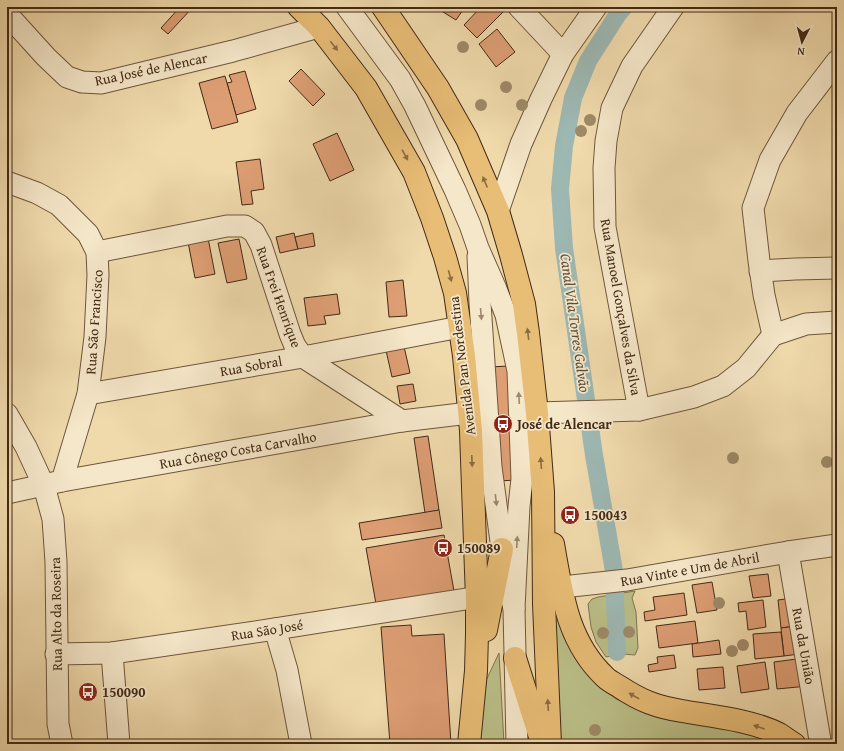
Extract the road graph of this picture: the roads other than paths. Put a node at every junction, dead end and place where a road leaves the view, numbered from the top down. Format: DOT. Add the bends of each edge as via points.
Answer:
graph roads {
  1 [pos="299,7"];
  2 [pos="347,7"];
  3 [pos="383,7"];
  4 [pos="519,7"];
  5 [pos="596,7"];
  6 [pos="673,7"];
  7 [pos="7,14"];
  8 [pos="319,27"];
  9 [pos="563,54"];
  10 [pos="835,67"];
  11 [pos="7,182"];
  12 [pos="498,211"];
  13 [pos="478,248"];
  14 [pos="97,252"];
  15 [pos="837,268"];
  16 [pos="760,271"];
  17 [pos="837,322"];
  18 [pos="460,327"];
  19 [pos="773,334"];
  20 [pos="303,357"];
  21 [pos="88,394"];
  22 [pos="639,410"];
  23 [pos="469,413"];
  24 [pos="537,413"];
  25 [pos="9,420"];
  26 [pos="402,422"];
  27 [pos="53,483"];
  28 [pos="7,493"];
  29 [pos="837,545"];
  30 [pos="502,549"];
  31 [pos="788,552"];
  32 [pos="552,588"];
  33 [pos="477,599"];
  34 [pos="514,609"];
  35 [pos="275,629"];
  36 [pos="112,653"];
  37 [pos="56,654"];
  38 [pos="514,658"];
  39 [pos="476,671"];
  40 [pos="822,741"];
  41 [pos="62,744"];
  42 [pos="119,744"];
  43 [pos="301,744"];
  44 [pos="468,744"];
  45 [pos="517,744"];
  46 [pos="543,744"];
  47 [pos="550,744"];
  48 [pos="794,744"];
  1 -- 8 [label="highway, Avenida Pan Nordestina"];
  2 -- 13 [label="street" via="400,79 415,106 455,190"];
  12 -- 3 [label="highway, one-way" via="467,139 438,88"];
  4 -- 9 [label="street"];
  5 -- 9 [label="street"];
  6 -- 22 [label="street, Rua Manoel Gonçalves da Silva" via="632,66 612,108 606,141 605,227"];
  7 -- 8 [label="street, Rua José de Alencar" via="67,77 82,82 102,83"];
  8 -- 18 [label="highway, Avenida Pan Nordestina, one-way" via="366,88 414,172 432,218 455,293"];
  9 -- 12 [label="street" via="521,144"];
  10 -- 16 [label="street" via="797,113 770,160 754,208"];
  11 -- 14 [label="street, Rua São Francisco" via="37,193 59,205 88,234"];
  24 -- 12 [label="highway, one-way" via="524,304"];
  13 -- 30 [label="street, one-way" via="491,467"];
  34 -- 13 [label="street, one-way" via="522,479 518,371 506,315"];
  14 -- 20 [label="street, Rua Frei Henrique" via="227,226 245,226 254,232 261,245 290,334"];
  14 -- 21 [label="street, Rua São Francisco" via="95,337"];
  15 -- 16 [label="street"];
  16 -- 19 [label="street"];
  17 -- 19 [label="street" via="806,324"];
  18 -- 20 [label="street, Rua Sobral"];
  18 -- 23 [label="highway, Avenida Pan Nordestina"];
  19 -- 22 [label="street" via="746,368 723,386 694,397"];
  20 -- 21 [label="street, Rua Sobral"];
  20 -- 26 [label="street, Rua Frei Henrique"];
  21 -- 27 [label="street, Rua São Francisco"];
  22 -- 24 [label="street"];
  23 -- 26 [label="street, Rua Cônego Costa Carvalho"];
  23 -- 33 [label="highway, Avenida Pan Nordestina, one-way"];
  32 -- 24 [label="highway, one-way"];
  25 -- 27 [label="street, Rua Alto da Roseira"];
  26 -- 27 [label="street, Rua Cônego Costa Carvalho"];
  27 -- 28 [label="street, Rua Cônego Costa Carvalho"];
  27 -- 37 [label="street, Rua Alto da Roseira"];
  29 -- 31 [label="street, Rua Vinte e Um de Abril"];
  30 -- 34 [label="street"];
  30 -- 39 [label="highway"];
  31 -- 32 [label="street, Rua Vinte e Um de Abril" via="617,582"];
  31 -- 40 [label="street, Rua da União"];
  47 -- 32 [label="highway, one-way"];
  48 -- 32 [label="highway, one-way" via="758,726 650,704 606,678 577,640 567,614"];
  33 -- 35 [label="street, Rua São José"];
  33 -- 39 [label="highway, Avenida Pan Nordestina"];
  34 -- 38 [label="street"];
  35 -- 36 [label="street, Rua São José"];
  35 -- 43 [label="street" via="287,670"];
  36 -- 37 [label="street, Rua São José"];
  36 -- 42 [label="street"];
  37 -- 41 [label="street, Rua Alto da Roseira" via="58,724"];
  38 -- 45 [label="street"];
  38 -- 46 [label="highway"];
  39 -- 44 [label="highway, Avenida Pan Nordestina"];
}
